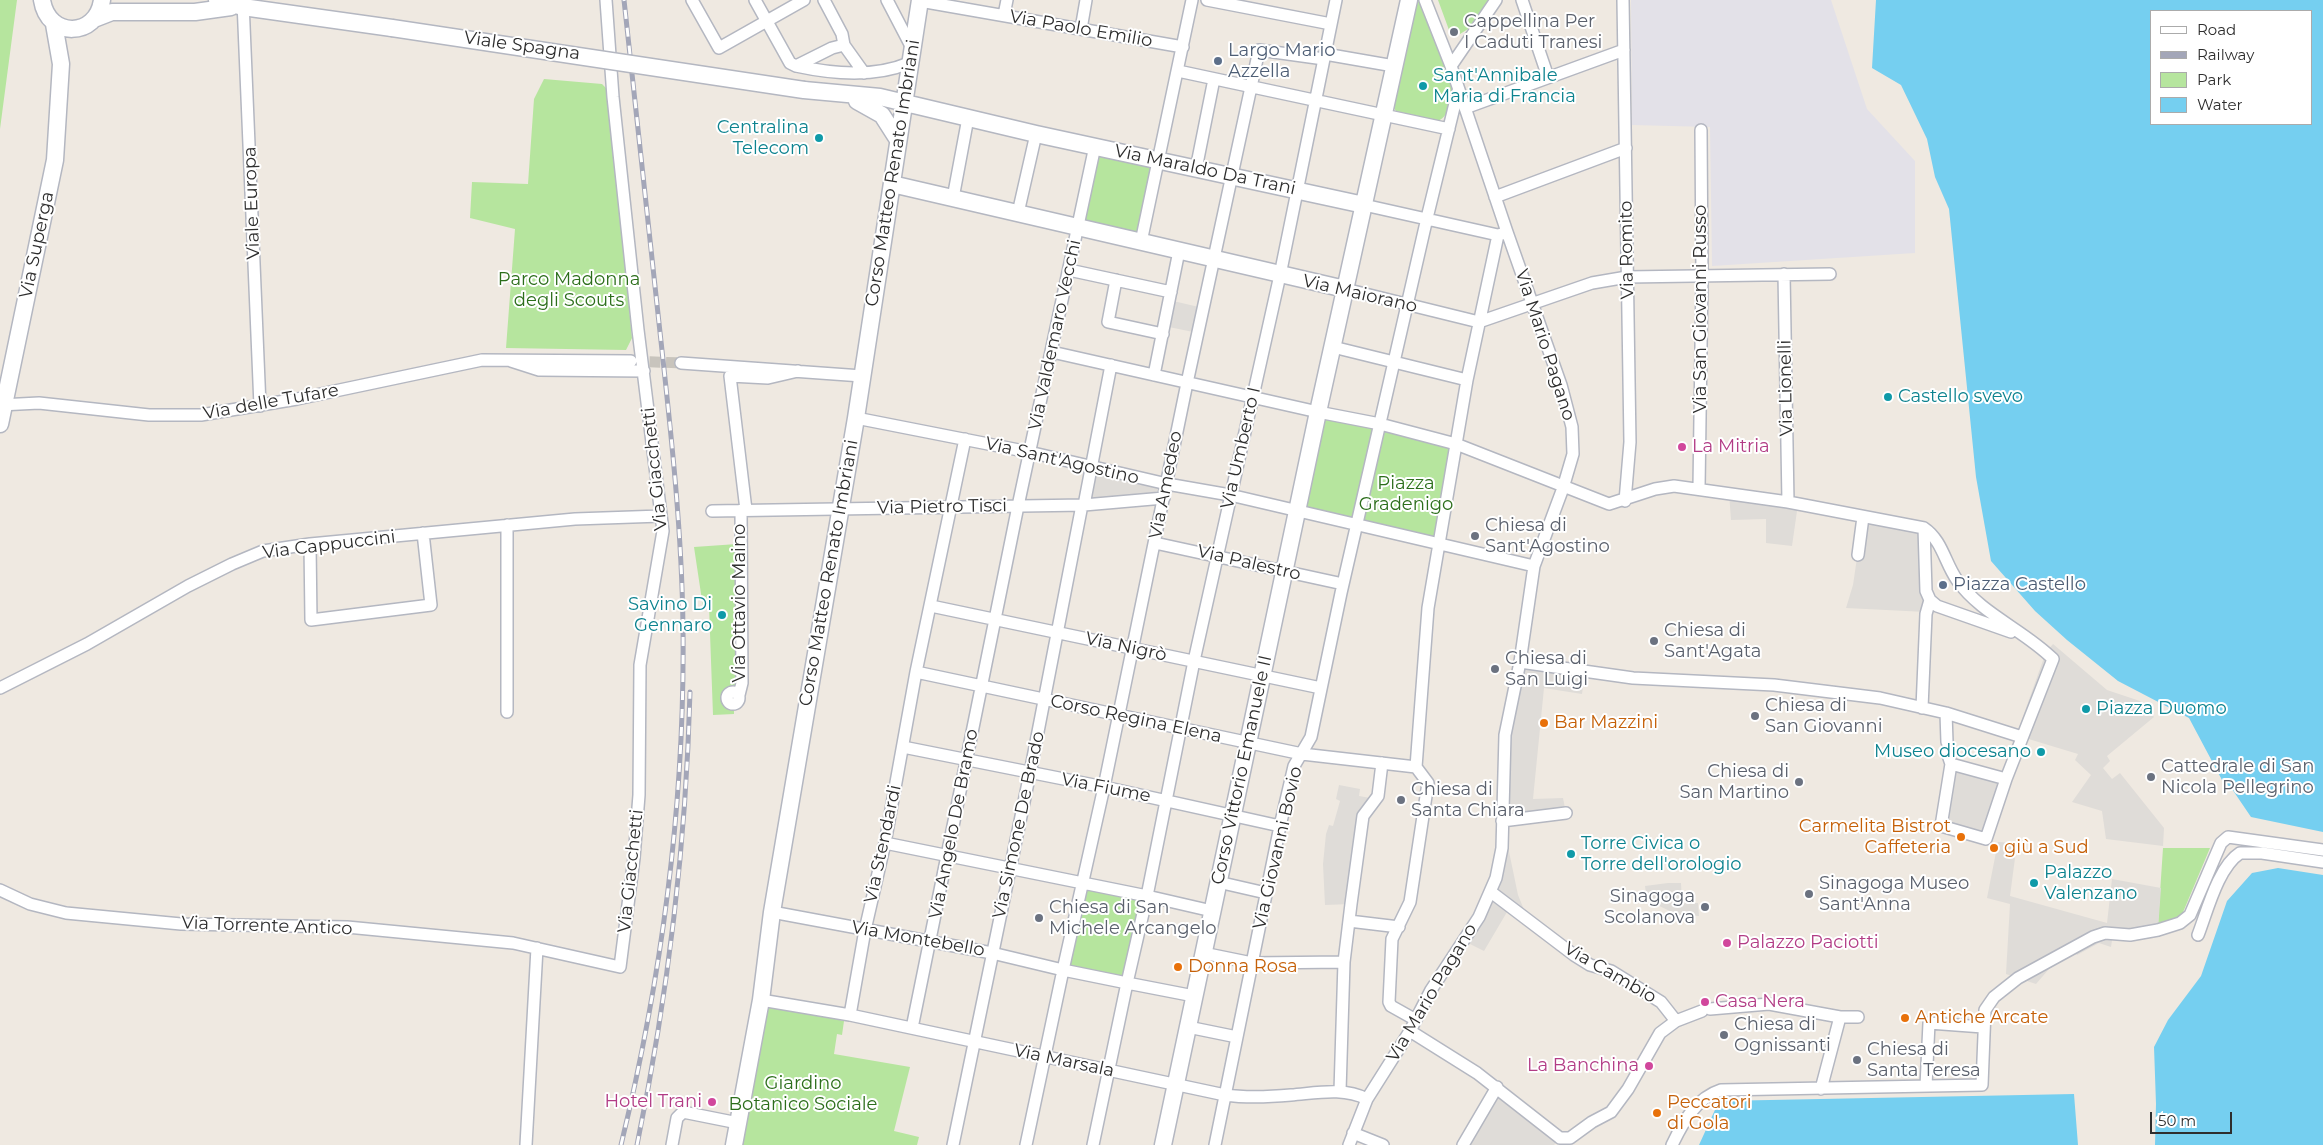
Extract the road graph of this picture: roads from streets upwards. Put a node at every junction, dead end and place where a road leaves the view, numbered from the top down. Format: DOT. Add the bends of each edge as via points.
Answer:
graph roads {
  1 [pos="42,0"];
  2 [pos="102,0"];
  3 [pos="217,0"];
  4 [pos="606,0"];
  5 [pos="692,0"];
  6 [pos="755,0"];
  7 [pos="804,0"];
  8 [pos="824,0"];
  9 [pos="887,0"];
  10 [pos="920,0"];
  11 [pos="1007,0"];
  12 [pos="1086,0"];
  13 [pos="1192,0"];
  14 [pos="1207,0"];
  15 [pos="1336,0"];
  16 [pos="1409,0"];
  17 [pos="1426,0"];
  18 [pos="1496,0"];
  19 [pos="1522,0"];
  20 [pos="1623,0"];
  21 [pos="242,4"];
  22 [pos="138,6"];
  23 [pos="1269,6"];
  24 [pos="1004,16"];
  25 [pos="767,21"];
  26 [pos="88,23"];
  27 [pos="54,24"];
  28 [pos="1331,24"];
  29 [pos="1081,29"];
  30 [pos="844,45"];
  31 [pos="1183,47"];
  32 [pos="1624,50"];
  33 [pos="911,56"];
  34 [pos="1324,56"];
  35 [pos="62,64"];
  36 [pos="793,65"];
  37 [pos="1394,66"];
  38 [pos="1452,66"];
  39 [pos="1178,71"];
  40 [pos="864,73"];
  41 [pos="1548,77"];
  42 [pos="1214,79"];
  43 [pos="1252,87"];
  44 [pos="804,90"];
  45 [pos="1459,90"];
  46 [pos="880,97"];
  47 [pos="1316,100"];
  48 [pos="857,101"];
  49 [pos="903,103"];
  50 [pos="1465,108"];
  51 [pos="1384,115"];
  52 [pos="968,118"];
  53 [pos="1449,129"];
  54 [pos="1701,130"];
  55 [pos="1036,134"];
  56 [pos="898,140"];
  57 [pos="1095,146"];
  58 [pos="1626,148"];
  59 [pos="1158,161"];
  60 [pos="1196,169"];
  61 [pos="1233,177"];
  62 [pos="892,184"];
  63 [pos="1297,190"];
  64 [pos="1495,197"];
  65 [pos="953,198"];
  66 [pos="1364,205"];
  67 [pos="1018,213"];
  68 [pos="1427,218"];
  69 [pos="1079,227"];
  70 [pos="1502,234"];
  71 [pos="1141,242"];
  72 [pos="1179,251"];
  73 [pos="1214,260"];
  74 [pos="1069,270"];
  75 [pos="1784,274"];
  76 [pos="1830,274"];
  77 [pos="1280,275"];
  78 [pos="1702,277"];
  79 [pos="1628,278"];
  80 [pos="1116,280"];
  81 [pos="1345,289"];
  82 [pos="1171,292"];
  83 [pos="1533,304"];
  84 [pos="1407,305"];
  85 [pos="1479,322"];
  86 [pos="1163,334"];
  87 [pos="1333,347"];
  88 [pos="1052,352"];
  89 [pos="505,359"];
  90 [pos="631,361"];
  91 [pos="1395,362"];
  92 [pos="681,363"];
  93 [pos="1111,365"];
  94 [pos="644,371"];
  95 [pos="798,371"];
  96 [pos="1154,375"];
  97 [pos="862,376"];
  98 [pos="1467,380"];
  99 [pos="1187,383"];
  100 [pos="1253,398"];
  101 [pos="2,405"];
  102 [pos="260,406"];
  103 [pos="1318,412"];
  104 [pos="856,418"];
  105 [pos="0,424"];
  106 [pos="1380,424"];
  107 [pos="965,439"];
  108 [pos="1456,444"];
  109 [pos="1029,452"];
  110 [pos="1090,467"];
  111 [pos="1167,484"];
  112 [pos="1563,488"];
  113 [pos="1700,488"];
  114 [pos="1230,495"];
  115 [pos="1164,498"];
  116 [pos="1625,500"];
  117 [pos="1788,502"];
  118 [pos="952,506"];
  119 [pos="1018,506"];
  120 [pos="1083,506"];
  121 [pos="743,510"];
  122 [pos="840,510"];
  123 [pos="712,511"];
  124 [pos="1298,512"];
  125 [pos="661,516"];
  126 [pos="1864,516"];
  127 [pos="507,525"];
  128 [pos="1357,526"];
  129 [pos="1924,528"];
  130 [pos="423,533"];
  131 [pos="1155,542"];
  132 [pos="310,544"];
  133 [pos="1438,544"];
  134 [pos="1858,555"];
  135 [pos="1217,556"];
  136 [pos="1534,566"];
  137 [pos="1284,571"];
  138 [pos="1343,584"];
  139 [pos="1930,600"];
  140 [pos="932,606"];
  141 [pos="996,619"];
  142 [pos="1058,632"];
  143 [pos="2022,636"];
  144 [pos="1134,648"];
  145 [pos="1194,661"];
  146 [pos="1520,662"];
  147 [pos="916,672"];
  148 [pos="1262,675"];
  149 [pos="981,686"];
  150 [pos="0,688"];
  151 [pos="1320,688"];
  152 [pos="739,695"];
  153 [pos="1044,700"];
  154 [pos="1922,708"];
  155 [pos="507,712"];
  156 [pos="1946,714"];
  157 [pos="1119,715"];
  158 [pos="1181,729"];
  159 [pos="2022,737"];
  160 [pos="1249,743"];
  161 [pos="903,747"];
  162 [pos="1948,753"];
  163 [pos="1302,754"];
  164 [pos="967,760"];
  165 [pos="1382,763"];
  166 [pos="1416,767"];
  167 [pos="1030,773"];
  168 [pos="2006,779"];
  169 [pos="1104,787"];
  170 [pos="1167,800"];
  171 [pos="1566,813"];
  172 [pos="1233,815"];
  173 [pos="1502,821"];
  174 [pos="1280,826"];
  175 [pos="885,843"];
  176 [pos="2323,850"];
  177 [pos="947,855"];
  178 [pos="2323,862"];
  179 [pos="1011,869"];
  180 [pos="1082,882"];
  181 [pos="1218,882"];
  182 [pos="0,890"];
  183 [pos="1491,892"];
  184 [pos="1266,893"];
  185 [pos="1147,896"];
  186 [pos="1212,911"];
  187 [pos="772,912"];
  188 [pos="1349,921"];
  189 [pos="1399,928"];
  190 [pos="865,930"];
  191 [pos="2198,935"];
  192 [pos="930,942"];
  193 [pos="537,948"];
  194 [pos="992,953"];
  195 [pos="1203,954"];
  196 [pos="1344,962"];
  197 [pos="1252,963"];
  198 [pos="620,967"];
  199 [pos="1063,970"];
  200 [pos="1127,983"];
  201 [pos="1194,996"];
  202 [pos="761,1000"];
  203 [pos="850,1015"];
  204 [pos="1858,1017"];
  205 [pos="1840,1018"];
  206 [pos="1676,1021"];
  207 [pos="1413,1025"];
  208 [pos="1188,1027"];
  209 [pos="1983,1027"];
  210 [pos="912,1028"];
  211 [pos="1237,1037"];
  212 [pos="973,1041"];
  213 [pos="1046,1057"];
  214 [pos="1110,1070"];
  215 [pos="1176,1085"];
  216 [pos="1926,1086"];
  217 [pos="1497,1087"];
  218 [pos="1821,1089"];
  219 [pos="1340,1092"];
  220 [pos="1225,1095"];
  221 [pos="1367,1099"];
  222 [pos="738,1123"];
  223 [pos="1353,1133"];
  224 [pos="1557,1141"];
  225 [pos="526,1145"];
  226 [pos="672,1145"];
  227 [pos="734,1145"];
  228 [pos="954,1145"];
  229 [pos="1026,1145"];
  230 [pos="1093,1145"];
  231 [pos="1163,1145"];
  232 [pos="1215,1145"];
  233 [pos="1349,1145"];
  234 [pos="1383,1145"];
  235 [pos="1463,1145"];
  236 [pos="1672,1145"];
  1 -- 27 [label="street, Via Superga"];
  2 -- 26 [label="street, Via Superga" via="100,9"];
  3 -- 21 [label="street, Viale Spagna"];
  4 -- 94 [label="street, Via Giacchetti" via="613,97"];
  5 -- 25 [label="street" via="719,48"];
  6 -- 25 [label="street"];
  7 -- 25 [label="street"];
  8 -- 30 [label="street" via="842,34"];
  9 -- 33 [label="street"];
  10 -- 24 [label="street, Via Paolo Emilio"];
  10 -- 33 [label="street, Corso Matteo Renato Imbriani"];
  11 -- 24 [label="street"];
  12 -- 29 [label="street"];
  13 -- 31 [label="street"];
  14 -- 23 [label="street"];
  15 -- 28 [label="street, Via Umberto I"];
  16 -- 37 [label="street"];
  17 -- 38 [label="street, Via Mario Pagano"];
  18 -- 38 [label="street"];
  19 -- 41 [label="street"];
  20 -- 32 [label="street, Via Romito"];
  21 -- 22 [label="street, Viale Spagna" via="195,12"];
  21 -- 44 [label="street, Viale Spagna, bridge"];
  21 -- 102 [label="street, Viale Europa"];
  22 -- 26 [label="street, Viale Spagna" via="112,12"];
  23 -- 28 [label="street"];
  24 -- 29 [label="street, Via Paolo Emilio"];
  25 -- 36 [label="street"];
  26 -- 27 [label="street" via="69,29"];
  26 -- 35 [label="street, Via Superga" via="71,42"];
  27 -- 35 [label="street, Via Superga"];
  28 -- 34 [label="street, Via Umberto I"];
  29 -- 31 [label="street, Via Paolo Emilio"];
  30 -- 36 [label="street"];
  30 -- 40 [label="street"];
  31 -- 39 [label="street"];
  32 -- 41 [label="street"];
  32 -- 58 [label="street, Via Romito"];
  33 -- 40 [label="street" via="896,69"];
  33 -- 46 [label="street" via="896,86"];
  33 -- 49 [label="street, Corso Matteo Renato Imbriani"];
  34 -- 37 [label="street"];
  34 -- 43 [label="street" via="1260,50"];
  34 -- 47 [label="street, Via Umberto I"];
  35 -- 101 [label="street, Via Superga" via="54,160"];
  36 -- 40 [label="street"];
  37 -- 51 [label="street"];
  38 -- 45 [label="street, Via Mario Pagano"];
  39 -- 42 [label="street"];
  39 -- 59 [label="street"];
  41 -- 50 [label="street"];
  42 -- 43 [label="street"];
  42 -- 60 [label="street"];
  43 -- 47 [label="street"];
  43 -- 61 [label="street, Via Amedeo"];
  44 -- 46 [label="street, Viale Spagna"];
  44 -- 48 [label="street, Viale Spagna"];
  45 -- 50 [label="street, Via Mario Pagano"];
  45 -- 53 [label="street"];
  46 -- 49 [label="street, Viale Spagna"];
  47 -- 51 [label="street"];
  47 -- 63 [label="street, Via Umberto I"];
  48 -- 49 [label="street, Viale Spagna" via="888,109 895,109"];
  48 -- 56 [label="street, Viale Spagna" via="882,115"];
  49 -- 52 [label="street, Via Maraldo Da Trani"];
  49 -- 56 [label="street, Corso Matteo Renato Imbriani"];
  50 -- 64 [label="street, Via Mario Pagano"];
  51 -- 53 [label="street"];
  51 -- 66 [label="street"];
  52 -- 55 [label="street, Via Maraldo Da Trani"];
  52 -- 65 [label="street"];
  53 -- 68 [label="street"];
  54 -- 78 [label="street, Via San Giovanni Russo"];
  55 -- 57 [label="street, Via Maraldo Da Trani"];
  55 -- 67 [label="street"];
  56 -- 62 [label="street, Corso Matteo Renato Imbriani"];
  57 -- 59 [label="street, Via Maraldo Da Trani"];
  57 -- 69 [label="street, Via Valdemaro Vecchi"];
  58 -- 64 [label="street"];
  58 -- 79 [label="street, Via Romito"];
  59 -- 60 [label="street, Via Maraldo Da Trani"];
  59 -- 71 [label="street"];
  60 -- 61 [label="street, Via Maraldo Da Trani"];
  61 -- 63 [label="street, Via Maraldo Da Trani"];
  61 -- 73 [label="street, Via Amedeo"];
  62 -- 65 [label="street, Via Maiorano"];
  62 -- 97 [label="street, Corso Matteo Renato Imbriani"];
  63 -- 66 [label="street, Via Maraldo Da Trani"];
  63 -- 77 [label="street, Via Umberto I"];
  64 -- 70 [label="street, Via Mario Pagano"];
  65 -- 67 [label="street, Via Maiorano"];
  66 -- 68 [label="street, Via Maraldo Da Trani"];
  66 -- 81 [label="street"];
  67 -- 69 [label="street, Via Maiorano"];
  68 -- 70 [label="street, Via Maraldo Da Trani"];
  68 -- 84 [label="street"];
  69 -- 71 [label="street, Via Maiorano"];
  69 -- 74 [label="street, Via Valdemaro Vecchi"];
  70 -- 83 [label="street, Via Mario Pagano"];
  70 -- 85 [label="street"];
  71 -- 72 [label="street, Via Maiorano"];
  72 -- 73 [label="street, Via Maiorano"];
  72 -- 82 [label="street"];
  73 -- 77 [label="street, Via Maiorano"];
  73 -- 99 [label="street, Via Amedeo"];
  74 -- 80 [label="street"];
  74 -- 88 [label="street, Via Valdemaro Vecchi"];
  75 -- 76 [label="street"];
  75 -- 78 [label="street"];
  75 -- 117 [label="street, Via Lionelli"];
  77 -- 81 [label="street, Via Maiorano"];
  77 -- 100 [label="street, Via Umberto I"];
  78 -- 79 [label="street"];
  78 -- 113 [label="street, Via San Giovanni Russo"];
  79 -- 83 [label="street" via="1592,283"];
  79 -- 116 [label="street, Via Romito" via="1630,449"];
  80 -- 82 [label="street"];
  80 -- 86 [label="street" via="1108,322"];
  81 -- 84 [label="street, Via Maiorano"];
  81 -- 87 [label="street"];
  82 -- 86 [label="street"];
  83 -- 85 [label="street"];
  83 -- 112 [label="street, Via Mario Pagano" via="1572,426 1572,462"];
  84 -- 85 [label="street, Via Maiorano"];
  84 -- 91 [label="street"];
  85 -- 98 [label="street"];
  86 -- 96 [label="street"];
  87 -- 91 [label="street"];
  87 -- 103 [label="street"];
  88 -- 93 [label="street"];
  88 -- 109 [label="street, Via Valdemaro Vecchi"];
  89 -- 90 [label="street, Via delle Tufare"];
  89 -- 94 [label="street, Via delle Tufare" via="539,370"];
  89 -- 102 [label="street, Via delle Tufare" via="462,363"];
  91 -- 98 [label="street"];
  91 -- 106 [label="street"];
  92 -- 95 [label="street"];
  93 -- 96 [label="street"];
  93 -- 110 [label="street, Via Simone De Brado"];
  94 -- 125 [label="street, Via Giacchetti"];
  95 -- 97 [label="street"];
  95 -- 121 [label="street, Via Ottavio Maino" via="768,378 730,376"];
  96 -- 99 [label="street"];
  97 -- 104 [label="street, Corso Matteo Renato Imbriani"];
  98 -- 108 [label="street"];
  99 -- 100 [label="street"];
  99 -- 111 [label="street, Via Amedeo"];
  100 -- 103 [label="street"];
  100 -- 114 [label="street, Via Umberto I"];
  101 -- 102 [label="street, Via delle Tufare" via="39,403 148,415 220,413"];
  101 -- 105 [label="street, Via Superga"];
  103 -- 106 [label="street"];
  103 -- 124 [label="street"];
  104 -- 107 [label="street, Via Sant'Agostino"];
  104 -- 122 [label="street, Corso Matteo Renato Imbriani"];
  106 -- 108 [label="street"];
  106 -- 128 [label="street"];
  107 -- 109 [label="street, Via Sant'Agostino"];
  107 -- 118 [label="street, Via Stendardi"];
  108 -- 112 [label="street"];
  108 -- 133 [label="street"];
  109 -- 110 [label="street, Via Sant'Agostino"];
  109 -- 119 [label="street, Via Valdemaro Vecchi"];
  110 -- 111 [label="street, Via Sant'Agostino"];
  110 -- 120 [label="street, Via Simone De Brado"];
  111 -- 114 [label="street, Via Sant'Agostino"];
  111 -- 115 [label="street, Via Amedeo"];
  112 -- 116 [label="street" via="1609,504"];
  112 -- 136 [label="street, Via Mario Pagano"];
  113 -- 116 [label="street" via="1666,486"];
  113 -- 117 [label="street"];
  114 -- 124 [label="street, Via Sant'Agostino"];
  114 -- 135 [label="street, Via Umberto I"];
  115 -- 120 [label="street, Via Pietro Tisci"];
  115 -- 131 [label="street, Via Amedeo"];
  117 -- 126 [label="street"];
  118 -- 119 [label="street, Via Pietro Tisci"];
  118 -- 122 [label="street, Via Pietro Tisci"];
  118 -- 140 [label="street, Via Stendardi"];
  119 -- 120 [label="street, Via Pietro Tisci"];
  119 -- 141 [label="street, Via Valdemaro Vecchi"];
  120 -- 142 [label="street, Via Simone De Brado"];
  121 -- 122 [label="street, Via Pietro Tisci"];
  121 -- 123 [label="street, Via Pietro Tisci"];
  121 -- 152 [label="street, Via Ottavio Maino" via="742,683"];
  122 -- 187 [label="street, Corso Matteo Renato Imbriani"];
  124 -- 128 [label="street"];
  124 -- 137 [label="street, Corso Vittorio Emanuele II"];
  125 -- 127 [label="street, Via Cappuccini"];
  125 -- 198 [label="street, Via Giacchetti" via="663,538 640,665 639,796"];
  126 -- 129 [label="street"];
  126 -- 134 [label="street"];
  127 -- 130 [label="street, Via Cappuccini"];
  127 -- 155 [label="street"];
  128 -- 133 [label="street"];
  128 -- 138 [label="street, Via Giovanni Bovio"];
  129 -- 139 [label="street" via="1926,592"];
  129 -- 143 [label="street" via="1935,538 1963,588"];
  130 -- 132 [label="street, Via Cappuccini"];
  130 -- 132 [label="street" via="431,605 311,620"];
  131 -- 135 [label="street, Via Palestro"];
  131 -- 144 [label="street, Via Amedeo"];
  132 -- 150 [label="street, Via Cappuccini" via="263,551 232,564 157,602 88,644"];
  133 -- 136 [label="street"];
  133 -- 166 [label="street" via="1428,608"];
  135 -- 137 [label="street, Via Palestro"];
  135 -- 145 [label="street, Via Umberto I"];
  136 -- 146 [label="street, Via Mario Pagano"];
  137 -- 138 [label="street, Via Palestro"];
  137 -- 148 [label="street, Corso Vittorio Emanuele II"];
  138 -- 151 [label="street, Via Giovanni Bovio"];
  139 -- 143 [label="street" via="1937,606"];
  139 -- 154 [label="street" via="1926,614"];
  140 -- 141 [label="street, Via Nigrò"];
  140 -- 147 [label="street, Via Stendardi"];
  141 -- 142 [label="street, Via Nigrò"];
  141 -- 149 [label="street, Via Angelo De Bramo"];
  142 -- 144 [label="street, Via Nigrò"];
  142 -- 153 [label="street, Via Simone De Brado"];
  143 -- 159 [label="street" via="2052,659"];
  144 -- 145 [label="street, Via Nigrò"];
  144 -- 157 [label="street, Via Amedeo"];
  145 -- 148 [label="street, Via Nigrò"];
  145 -- 158 [label="street, Via Umberto I"];
  146 -- 154 [label="street" via="1621,678 1801,688 1880,698"];
  146 -- 173 [label="street, Via Mario Pagano" via="1505,736"];
  147 -- 149 [label="street, Corso Regina Elena"];
  147 -- 161 [label="street, Via Stendardi"];
  148 -- 151 [label="street, Via Nigrò"];
  148 -- 160 [label="street, Corso Vittorio Emanuele II"];
  149 -- 153 [label="street, Corso Regina Elena"];
  149 -- 164 [label="street, Via Angelo De Bramo"];
  151 -- 163 [label="street, Via Giovanni Bovio" via="1311,737"];
  153 -- 157 [label="street, Corso Regina Elena"];
  153 -- 167 [label="street, Via Simone De Brado"];
  154 -- 156 [label="street"];
  156 -- 159 [label="street"];
  156 -- 162 [label="street"];
  157 -- 158 [label="street, Corso Regina Elena"];
  157 -- 169 [label="street, Via Amedeo"];
  158 -- 160 [label="street, Corso Regina Elena"];
  158 -- 170 [label="street, Via Umberto I"];
  159 -- 168 [label="street"];
  160 -- 163 [label="street, Corso Regina Elena"];
  160 -- 172 [label="street, Corso Vittorio Emanuele II"];
  161 -- 164 [label="street, Via Fiume"];
  161 -- 175 [label="street, Via Stendardi"];
  162 -- 168 [label="street"];
  162 -- 168 [label="street" via="1941,826 1986,839"];
  163 -- 165 [label="street, Corso Regina Elena"];
  163 -- 174 [label="street, Via Giovanni Bovio" via="1294,766"];
  164 -- 167 [label="street, Via Fiume"];
  164 -- 177 [label="street, Via Angelo De Bramo"];
  165 -- 166 [label="street, Corso Regina Elena"];
  165 -- 188 [label="street" via="1378,796 1363,816"];
  166 -- 189 [label="street" via="1428,783 1410,902"];
  167 -- 169 [label="street, Via Fiume"];
  167 -- 179 [label="street, Via Simone De Brado"];
  169 -- 170 [label="street, Via Fiume"];
  169 -- 180 [label="street, Via Amedeo"];
  170 -- 172 [label="street, Via Fiume"];
  170 -- 185 [label="street, Via Umberto I"];
  171 -- 173 [label="street"];
  172 -- 174 [label="street, Via Fiume"];
  172 -- 181 [label="street, Corso Vittorio Emanuele II"];
  173 -- 183 [label="street, Via Mario Pagano" via="1499,868"];
  174 -- 184 [label="street, Via Giovanni Bovio"];
  175 -- 177 [label="street"];
  175 -- 190 [label="street, Via Stendardi"];
  176 -- 209 [label="street" via="2228,836 2221,843 2186,919 2158,930 2130,935 2105,933 2093,937 2002,989 1986,1006"];
  177 -- 179 [label="street"];
  177 -- 192 [label="street, Via Angelo De Bramo"];
  178 -- 191 [label="street" via="2262,853 2240,854 2226,868"];
  179 -- 180 [label="street"];
  179 -- 194 [label="street, Via Simone De Brado"];
  180 -- 185 [label="street"];
  180 -- 199 [label="street, Via Amedeo"];
  181 -- 184 [label="street"];
  181 -- 186 [label="street, Corso Vittorio Emanuele II"];
  182 -- 193 [label="street, Via Torrente Antico" via="30,904 66,913 181,924 348,927"];
  183 -- 206 [label="street, Via Cambio" via="1574,955 1611,971 1661,1002"];
  183 -- 207 [label="street, Via Mario Pagano"];
  184 -- 197 [label="street, Via Giovanni Bovio"];
  185 -- 186 [label="street"];
  185 -- 200 [label="street, Via Umberto I"];
  186 -- 195 [label="street, Corso Vittorio Emanuele II"];
  187 -- 190 [label="street, Via Montebello"];
  187 -- 202 [label="street, Corso Matteo Renato Imbriani"];
  188 -- 189 [label="street"];
  188 -- 196 [label="street"];
  189 -- 207 [label="street" via="1392,939 1389,1002"];
  190 -- 192 [label="street, Via Montebello"];
  190 -- 203 [label="street, Via Stendardi"];
  192 -- 194 [label="street, Via Montebello"];
  192 -- 210 [label="street, Via Angelo De Bramo"];
  193 -- 198 [label="street, Via Torrente Antico"];
  193 -- 225 [label="street"];
  194 -- 199 [label="street, Via Montebello"];
  194 -- 212 [label="street, Via Simone De Brado"];
  195 -- 197 [label="street"];
  195 -- 201 [label="street, Corso Vittorio Emanuele II"];
  196 -- 197 [label="street"];
  196 -- 219 [label="street"];
  197 -- 211 [label="street, Via Giovanni Bovio"];
  199 -- 200 [label="street, Via Montebello"];
  199 -- 213 [label="street"];
  200 -- 201 [label="street"];
  200 -- 214 [label="street"];
  201 -- 208 [label="street, Corso Vittorio Emanuele II"];
  202 -- 203 [label="street, Via Marsala"];
  202 -- 222 [label="street, Corso Matteo Renato Imbriani"];
  203 -- 210 [label="street, Via Marsala"];
  204 -- 205 [label="street"];
  205 -- 206 [label="street" via="1769,1004 1706,1010"];
  205 -- 218 [label="street"];
  206 -- 224 [label="street" via="1658,1036 1614,1108 1570,1138"];
  207 -- 217 [label="street"];
  207 -- 221 [label="street, Via Mario Pagano"];
  208 -- 211 [label="street"];
  208 -- 215 [label="street, Corso Vittorio Emanuele II"];
  209 -- 216 [label="street" via="1982,1085"];
  209 -- 216 [label="street" via="1929,1023"];
  210 -- 212 [label="street, Via Marsala"];
  211 -- 220 [label="street, Via Giovanni Bovio"];
  212 -- 213 [label="street, Via Marsala"];
  212 -- 228 [label="street, Via Simone De Brado"];
  213 -- 214 [label="street, Via Marsala"];
  213 -- 229 [label="street"];
  214 -- 215 [label="street, Via Marsala"];
  214 -- 230 [label="street"];
  215 -- 220 [label="street, Via Marsala"];
  215 -- 231 [label="street, Corso Vittorio Emanuele II"];
  216 -- 218 [label="street"];
  217 -- 224 [label="street"];
  217 -- 235 [label="street"];
  218 -- 236 [label="street" via="1728,1089 1715,1092 1699,1102"];
  219 -- 220 [label="street, Via Marsala" via="1258,1098"];
  219 -- 221 [label="street, Via Marsala"];
  220 -- 232 [label="street, Via Giovanni Bovio"];
  221 -- 223 [label="street, Via Mario Pagano"];
  222 -- 226 [label="street" via="683,1112 677,1118"];
  222 -- 227 [label="street, Corso Matteo Renato Imbriani"];
  223 -- 233 [label="street, Via Mario Pagano"];
  223 -- 234 [label="street"];
}
